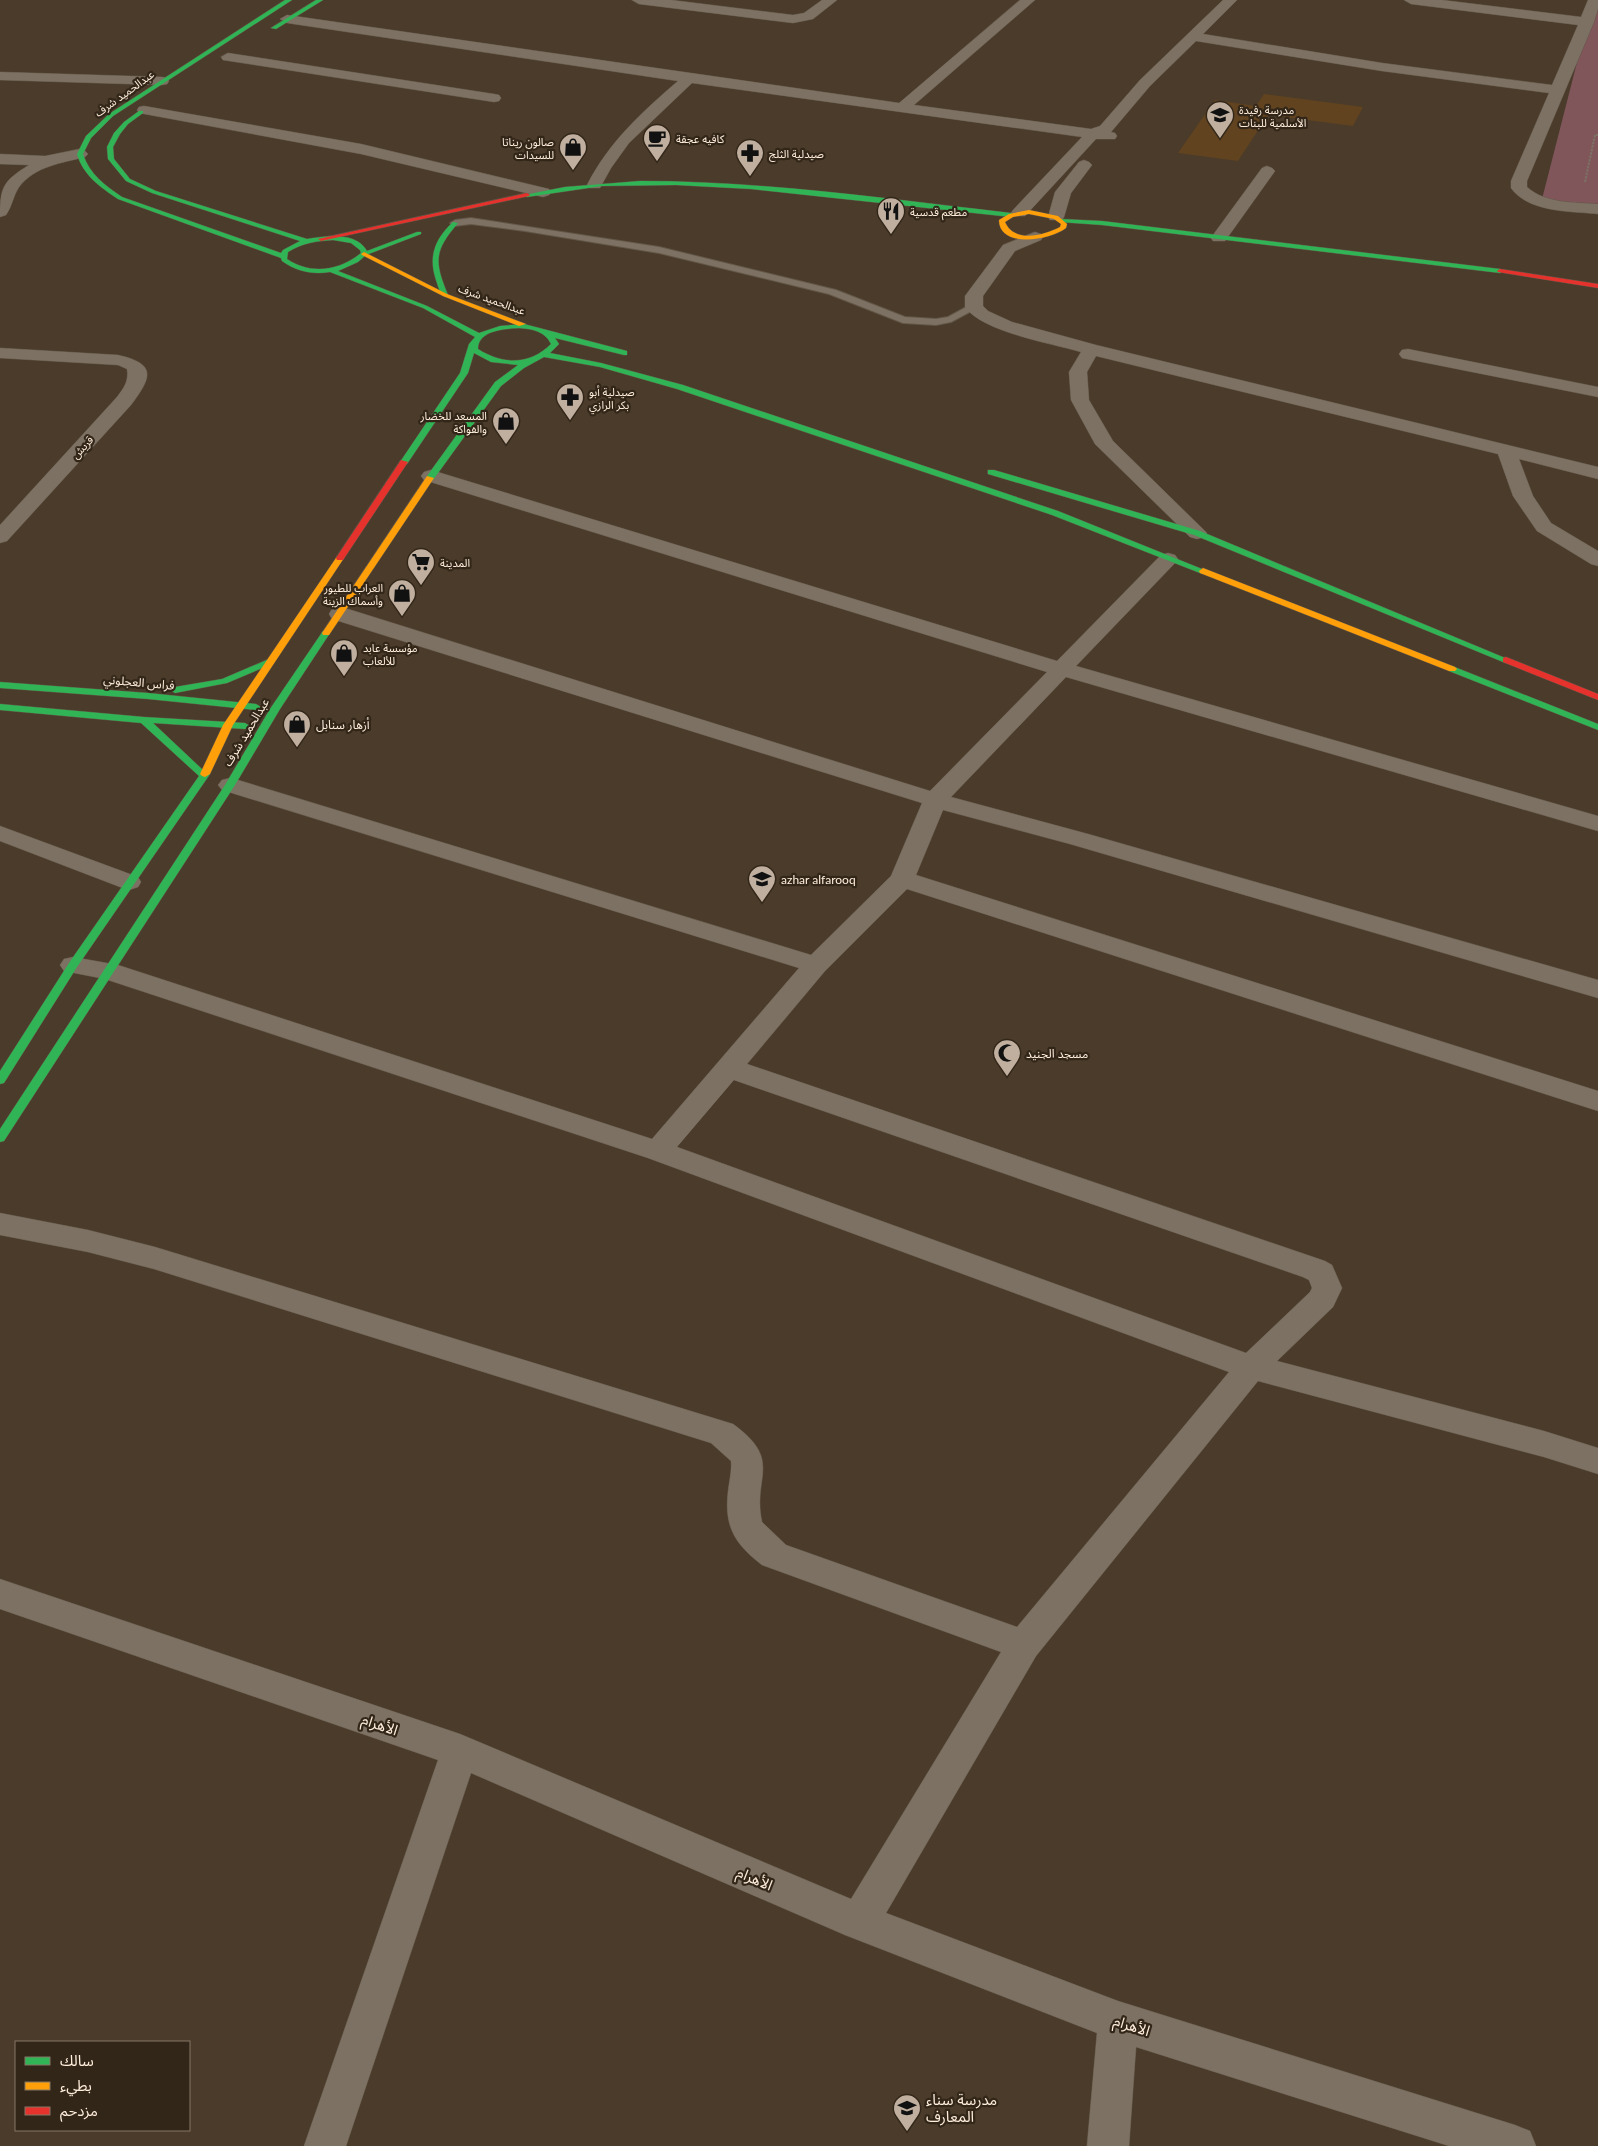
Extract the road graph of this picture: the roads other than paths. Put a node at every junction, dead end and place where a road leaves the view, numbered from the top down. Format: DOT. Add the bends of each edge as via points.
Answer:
graph roads {
  1 [pos="289,0"];
  2 [pos="320,0"];
  3 [pos="640,0"];
  4 [pos="830,0"];
  5 [pos="1028,0"];
  6 [pos="1230,0"];
  7 [pos="1411,0"];
  8 [pos="1595,0"];
  9 [pos="287,19"];
  10 [pos="1587,22"];
  11 [pos="262,35"];
  12 [pos="1193,36"];
  13 [pos="245,46"];
  14 [pos="224,59"];
  15 [pos="0,76"];
  16 [pos="689,78"];
  17 [pos="162,81"];
  18 [pos="1559,90"];
  19 [pos="494,98"];
  20 [pos="158,101"];
  21 [pos="902,107"];
  22 [pos="144,110"];
  23 [pos="1103,133"];
  24 [pos="80,154"];
  25 [pos="0,159"];
  26 [pos="45,161"];
  27 [pos="1267,171"];
  28 [pos="594,185"];
  29 [pos="543,192"];
  30 [pos="2,205"];
  31 [pos="1598,209"];
  32 [pos="1015,214"];
  33 [pos="455,222"];
  34 [pos="1060,222"];
  35 [pos="269,230"];
  36 [pos="1006,235"];
  37 [pos="1035,237"];
  38 [pos="321,238"];
  39 [pos="1129,238"];
  40 [pos="1219,238"];
  41 [pos="243,242"];
  42 [pos="305,242"];
  43 [pos="1195,246"];
  44 [pos="364,254"];
  45 [pos="283,256"];
  46 [pos="330,270"];
  47 [pos="1598,286"];
  48 [pos="445,295"];
  49 [pos="1598,298"];
  50 [pos="974,307"];
  51 [pos="531,327"];
  52 [pos="549,334"];
  53 [pos="476,340"];
  54 [pos="1091,349"];
  55 [pos="0,353"];
  56 [pos="1408,354"];
  57 [pos="634,356"];
  58 [pos="541,357"];
  59 [pos="1598,392"];
  60 [pos="1506,450"];
  61 [pos="975,468"];
  62 [pos="1598,473"];
  63 [pos="431,476"];
  64 [pos="1156,522"];
  65 [pos="1197,533"];
  66 [pos="0,538"];
  67 [pos="1129,543"];
  68 [pos="1239,551"];
  69 [pos="1168,559"];
  70 [pos="1598,560"];
  71 [pos="1198,571"];
  72 [pos="340,614"];
  73 [pos="269,662"];
  74 [pos="1061,669"];
  75 [pos="0,685"];
  76 [pos="148,696"];
  77 [pos="1598,697"];
  78 [pos="241,706"];
  79 [pos="0,708"];
  80 [pos="275,709"];
  81 [pos="144,720"];
  82 [pos="228,725"];
  83 [pos="1598,727"];
  84 [pos="265,728"];
  85 [pos="204,776"];
  86 [pos="230,785"];
  87 [pos="935,800"];
  88 [pos="1598,824"];
  89 [pos="0,833"];
  90 [pos="902,880"];
  91 [pos="129,882"];
  92 [pos="816,964"];
  93 [pos="73,965"];
  94 [pos="109,971"];
  95 [pos="1598,989"];
  96 [pos="728,1068"];
  97 [pos="0,1080"];
  98 [pos="1598,1101"];
  99 [pos="0,1138"];
  100 [pos="658,1151"];
  101 [pos="0,1224"];
  102 [pos="1251,1367"];
  103 [pos="1598,1461"];
  104 [pos="0,1594"];
  105 [pos="1024,1645"];
  106 [pos="460,1751"];
  107 [pos="859,1922"];
  108 [pos="1118,2021"];
  109 [pos="325,2146"];
  110 [pos="1108,2146"];
  111 [pos="1515,2146"];
  1 -- 17 [label="main road, عبدالحميد شرف"];
  2 -- 9 [label="main road"];
  3 -- 4 [label="street" via="792,19 808,16"];
  5 -- 21 [label="street"];
  6 -- 12 [label="street"];
  7 -- 10 [label="street"];
  8 -- 10 [label="street"];
  9 -- 11 [label="main road"];
  9 -- 16 [label="street"];
  10 -- 18 [label="street"];
  12 -- 18 [label="street" via="1382,67"];
  12 -- 23 [label="street" via="1145,83"];
  13 -- 14 [label="main road"];
  14 -- 19 [label="street"];
  15 -- 17 [label="street"];
  16 -- 21 [label="street"];
  16 -- 28 [label="street" via="621,142"];
  17 -- 24 [label="main road, عبدالحميد شرف" via="111,115 95,130"];
  18 -- 31 [label="street" via="1519,181 1519,188 1539,200"];
  20 -- 22 [label="main road, عبدالحميد شرف"];
  21 -- 23 [label="street"];
  22 -- 29 [label="street" via="361,149"];
  22 -- 35 [label="main road, عبدالحميد شرف" via="126,123 110,147 111,159 128,180 154,192"];
  23 -- 32 [label="street"];
  23 -- 34 [label="street" via="1063,192"];
  24 -- 26 [label="street"];
  24 -- 41 [label="main road" via="84,166 101,186 120,198"];
  25 -- 26 [label="street"];
  26 -- 30 [label="street" via="20,177"];
  27 -- 40 [label="street"];
  28 -- 29 [label="main road"];
  28 -- 32 [label="main road" via="702,182"];
  29 -- 38 [label="main road"];
  32 -- 34 [label="main road" via="1039,213"];
  32 -- 36 [label="main road" via="1001,221"];
  33 -- 36 [label="main road" via="544,203 631,191 679,189 722,191"];
  33 -- 44 [label="main road"];
  33 -- 48 [label="main road" via="443,232 435,257 438,282"];
  33 -- 50 [label="lane" via="525,228 658,250 832,292 903,320 936,322"];
  34 -- 37 [label="main road" via="1053,235"];
  34 -- 39 [label="main road"];
  34 -- 40 [label="main road" via="1102,223"];
  35 -- 41 [label="main road" via="260,237"];
  35 -- 42 [label="main road, عبدالحميد شرف"];
  36 -- 37 [label="street"];
  36 -- 50 [label="street" via="974,296"];
  38 -- 42 [label="main road"];
  38 -- 44 [label="main road, عبدالحميد شرف" via="353,241"];
  40 -- 47 [label="main road" via="1497,270"];
  41 -- 45 [label="main road"];
  42 -- 45 [label="main road" via="290,248"];
  43 -- 49 [label="main road" via="1408,270"];
  44 -- 46 [label="main road" via="356,262"];
  44 -- 48 [label="main road, عبدالحميد شرف"];
  45 -- 46 [label="main road" via="287,263 300,269"];
  46 -- 53 [label="main road" via="422,304 456,322"];
  48 -- 51 [label="main road, عبدالحميد شرف"];
  50 -- 54 [label="street" via="982,315 1006,326"];
  51 -- 52 [label="main road, عبدالحميد شرف"];
  51 -- 53 [label="main road" via="496,329"];
  52 -- 57 [label="main road, عبدالحميد شرف"];
  52 -- 58 [label="main road" via="555,344"];
  53 -- 58 [label="main road" via="474,350 498,362"];
  53 -- 73 [label="main road, عبدالحميد شرف" via="464,374"];
  54 -- 60 [label="street"];
  54 -- 65 [label="street" via="1078,372 1080,400 1105,444"];
  55 -- 66 [label="street, قريش" via="118,360 136,367 139,376 124,401"];
  56 -- 59 [label="street"];
  58 -- 63 [label="main road, عبدالحميد شرف" via="514,370 498,384"];
  58 -- 67 [label="main road" via="601,365 680,387 1055,513"];
  60 -- 62 [label="street"];
  60 -- 70 [label="street" via="1522,496 1544,527"];
  61 -- 64 [label="main road"];
  63 -- 72 [label="main road, عبدالحميد شرف"];
  63 -- 74 [label="street"];
  64 -- 65 [label="main road"];
  64 -- 67 [label="main road" via="1144,522 1133,528"];
  65 -- 68 [label="main road"];
  67 -- 69 [label="main road"];
  68 -- 71 [label="main road" via="1235,566 1215,572"];
  68 -- 77 [label="main road"];
  69 -- 71 [label="main road"];
  69 -- 74 [label="street"];
  71 -- 83 [label="main road"];
  72 -- 80 [label="main road, عبدالحميد شرف"];
  72 -- 87 [label="street"];
  73 -- 76 [label="main road" via="224,681"];
  73 -- 78 [label="main road, عبدالحميد شرف"];
  74 -- 87 [label="street"];
  74 -- 88 [label="street"];
  75 -- 76 [label="main road, فراس العجلوني"];
  76 -- 78 [label="main road, فراس العجلوني"];
  78 -- 80 [label="main road, فراس العجلوني"];
  78 -- 82 [label="main road, عبدالحميد شرف"];
  79 -- 81 [label="main road"];
  80 -- 84 [label="main road, عبدالحميد شرف"];
  81 -- 82 [label="main road"];
  81 -- 85 [label="main road"];
  82 -- 84 [label="main road"];
  82 -- 85 [label="main road, عبدالحميد شرف"];
  84 -- 86 [label="main road, عبدالحميد شرف"];
  85 -- 91 [label="main road, عبدالحميد شرف"];
  86 -- 92 [label="street"];
  86 -- 94 [label="main road, عبدالحميد شرف"];
  87 -- 90 [label="street"];
  87 -- 95 [label="street"];
  89 -- 91 [label="street"];
  90 -- 92 [label="street"];
  90 -- 98 [label="street"];
  91 -- 93 [label="main road, عبدالحميد شرف"];
  92 -- 96 [label="street"];
  93 -- 94 [label="street"];
  93 -- 97 [label="main road, عبدالحميد شرف"];
  94 -- 99 [label="main road, عبدالحميد شرف"];
  94 -- 100 [label="street"];
  96 -- 100 [label="street"];
  96 -- 102 [label="street" via="1322,1274 1327,1288 1322,1299"];
  100 -- 102 [label="street"];
  101 -- 105 [label="street" via="155,1258 722,1433 747,1458 742,1514 746,1527 758,1543 774,1555"];
  102 -- 103 [label="street"];
  102 -- 105 [label="street"];
  104 -- 106 [label="street, الأهرام"];
  105 -- 107 [label="street"];
  106 -- 107 [label="street, الأهرام"];
  106 -- 109 [label="street"];
  107 -- 108 [label="street, الأهرام"];
  108 -- 110 [label="street"];
  108 -- 111 [label="street, الأهرام"];
}
